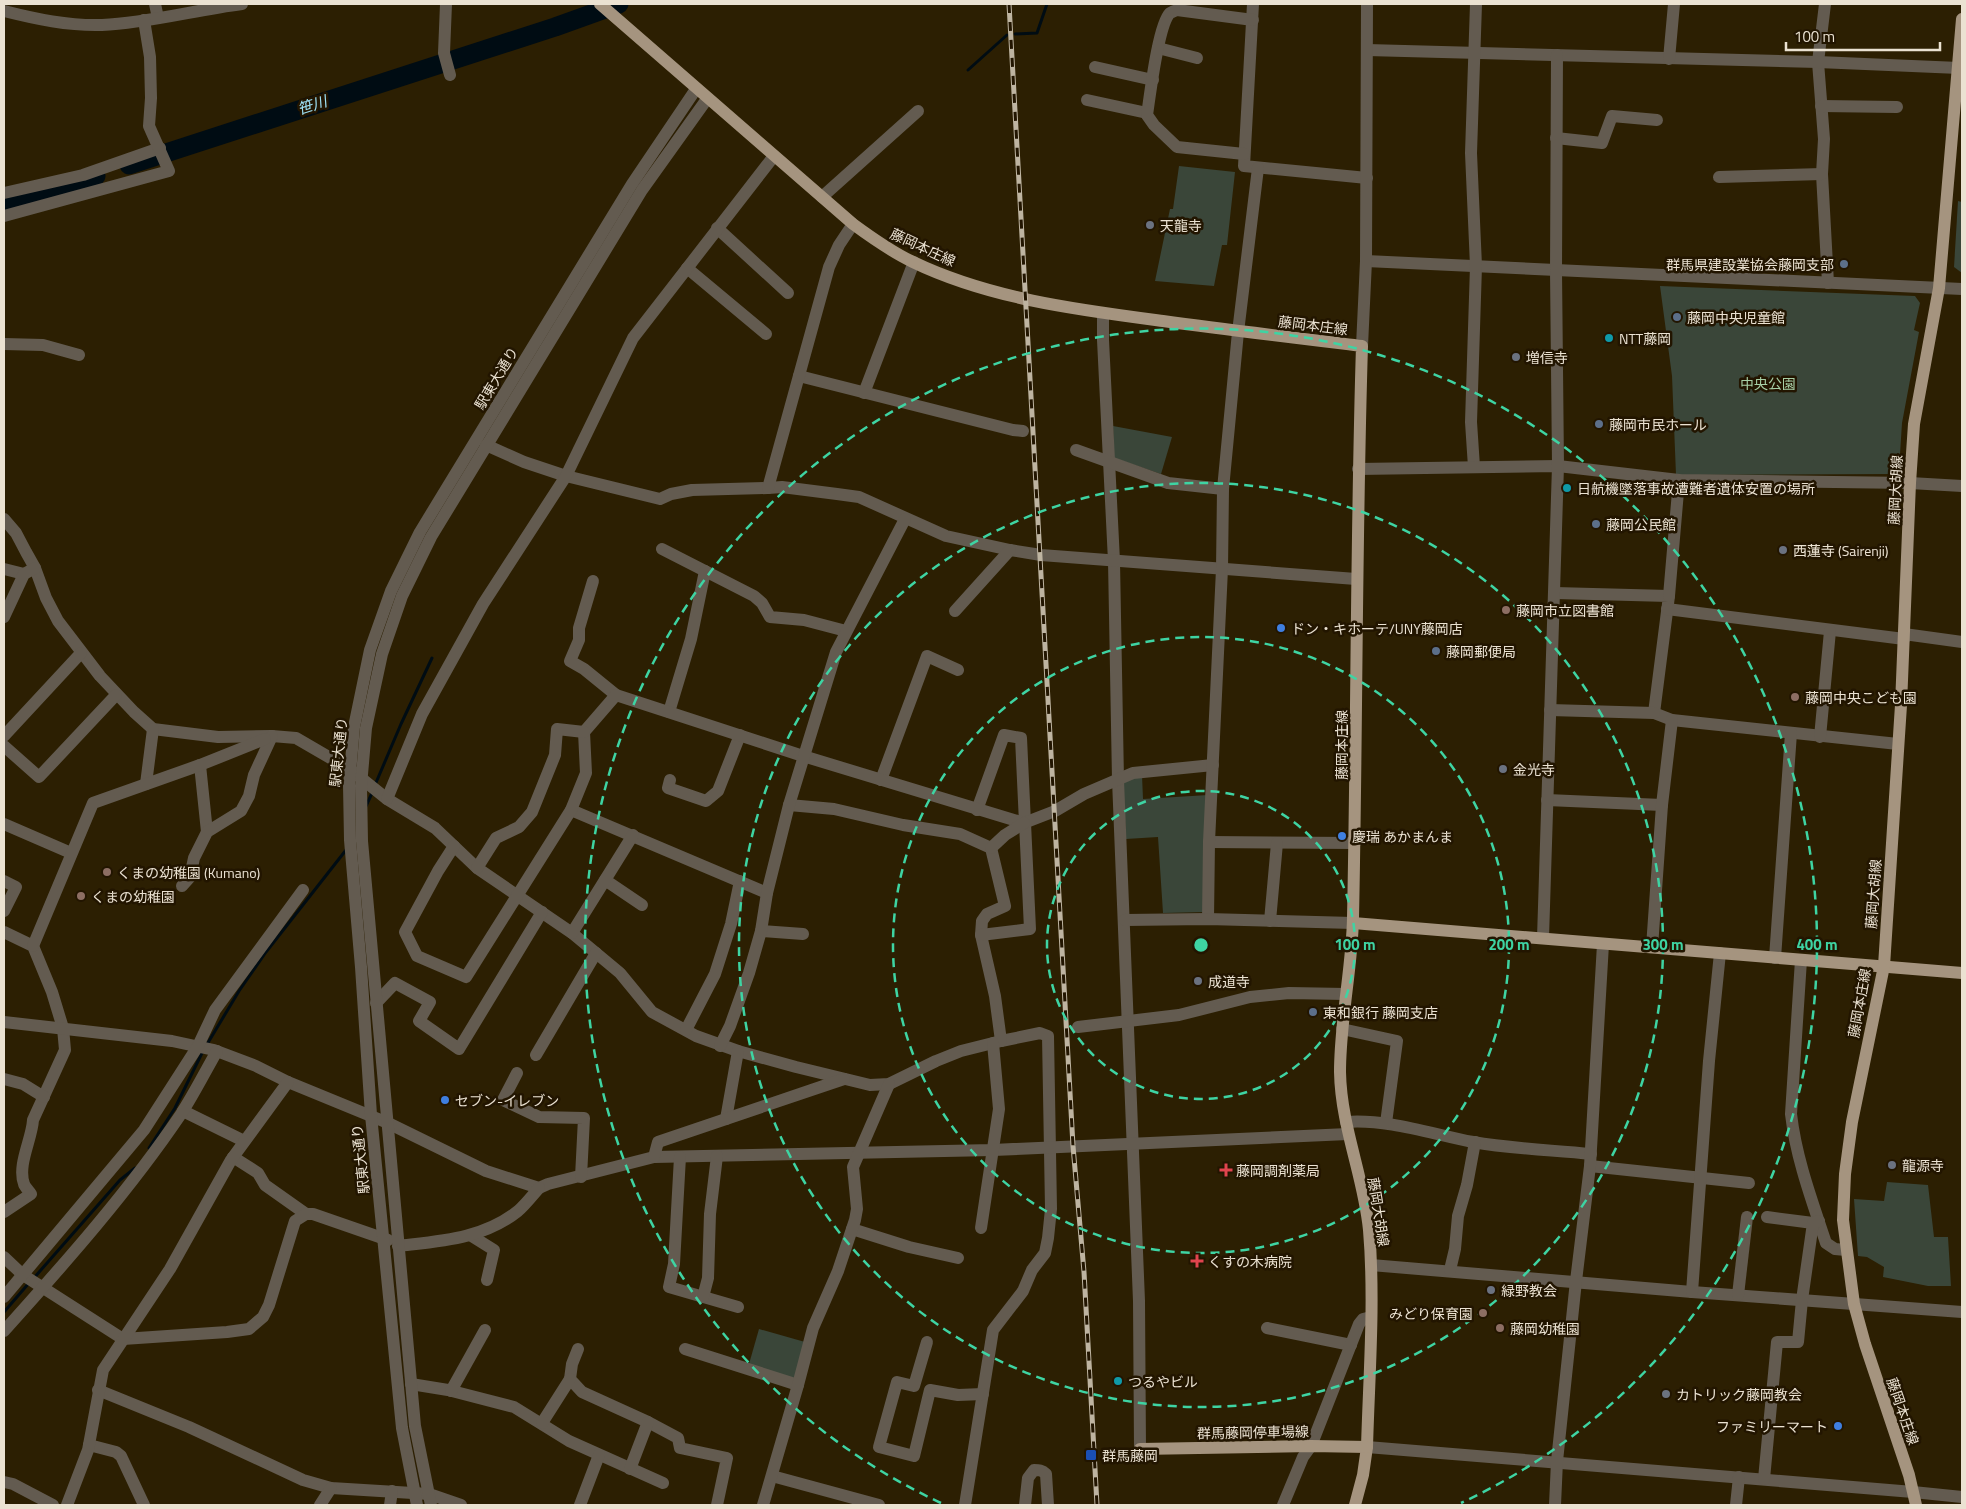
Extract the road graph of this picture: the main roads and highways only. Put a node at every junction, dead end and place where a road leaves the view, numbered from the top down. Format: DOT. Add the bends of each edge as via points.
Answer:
graph roads {
  1 [pos="600,4"];
  2 [pos="1962,19"];
  3 [pos="1958,128"];
  4 [pos="1353,923"];
  5 [pos="1884,966"];
  6 [pos="1962,973"];
  7 [pos="1367,1447"];
  8 [pos="1140,1450"];
  9 [pos="1355,1505"];
  10 [pos="1916,1505"];
  1 -- 4 [label="main road, 藤岡本庄線" via="853,224 888,248 940,274 1026,299 1103,313 1362,346"];
  2 -- 3 [label="main road, 藤岡大胡線"];
  3 -- 5 [label="main road, 藤岡大胡線" via="1939,288 1914,424"];
  4 -- 5 [label="main road, 藤岡本庄線"];
  4 -- 7 [label="main road, 藤岡大胡線" via="1340,1077 1347,1128 1369,1229 1371,1317"];
  5 -- 6 [label="main road"];
  5 -- 10 [label="main road, 藤岡本庄線" via="1848,1148 1843,1220 1854,1304"];
  7 -- 8 [label="main road, 群馬藤岡停車場線"];
  7 -- 9 [label="main road, 藤岡大胡線"];
}
